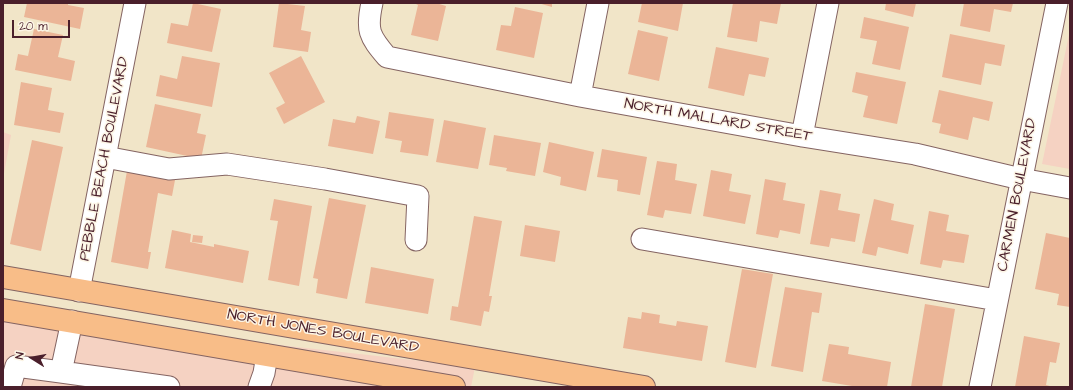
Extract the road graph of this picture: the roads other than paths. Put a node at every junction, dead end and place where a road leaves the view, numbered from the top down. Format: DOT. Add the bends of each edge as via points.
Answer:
graph roads {
  1 [pos="135,3"];
  2 [pos="372,3"];
  3 [pos="598,3"];
  4 [pos="828,3"];
  5 [pos="1057,3"];
  6 [pos="580,96"];
  7 [pos="802,136"];
  8 [pos="105,157"];
  9 [pos="1022,179"];
  10 [pos="1070,188"];
  11 [pos="642,238"];
  12 [pos="416,240"];
  13 [pos="3,277"];
  14 [pos="79,291"];
  15 [pos="997,300"];
  16 [pos="3,309"];
  17 [pos="72,321"];
  18 [pos="273,324"];
  19 [pos="267,355"];
  20 [pos="61,372"];
  21 [pos="11,387"];
  22 [pos="169,387"];
  23 [pos="259,387"];
  24 [pos="450,387"];
  25 [pos="644,387"];
  26 [pos="980,387"];
  1 -- 8 [label="street, PEBBLE BEACH BOULEVARD"];
  2 -- 6 [label="street, NORTH MALLARD STREET" via="368,22 373,41 387,57"];
  3 -- 6 [label="street"];
  4 -- 7 [label="street"];
  5 -- 9 [label="street, CARMEN BOULEVARD"];
  6 -- 7 [label="street, NORTH MALLARD STREET"];
  7 -- 9 [label="street, NORTH MALLARD STREET" via="915,154"];
  8 -- 12 [label="street" via="169,169 227,164 418,196"];
  8 -- 14 [label="street, PEBBLE BEACH BOULEVARD"];
  9 -- 10 [label="street, NORTH MALLARD STREET"];
  9 -- 15 [label="street, CARMEN BOULEVARD"];
  11 -- 15 [label="street"];
  13 -- 14 [label="main road, NORTH JONES BOULEVARD"];
  14 -- 16 [label="main road"];
  14 -- 18 [label="main road, NORTH JONES BOULEVARD"];
  15 -- 26 [label="street, CARMEN BOULEVARD"];
  16 -- 17 [label="main road"];
  17 -- 19 [label="main road"];
  17 -- 20 [label="street"];
  18 -- 19 [label="main road"];
  18 -- 25 [label="main road, NORTH JONES BOULEVARD"];
  19 -- 23 [label="street"];
  19 -- 24 [label="main road"];
  20 -- 21 [label="street" via="16,366"];
  20 -- 22 [label="street"];
}
